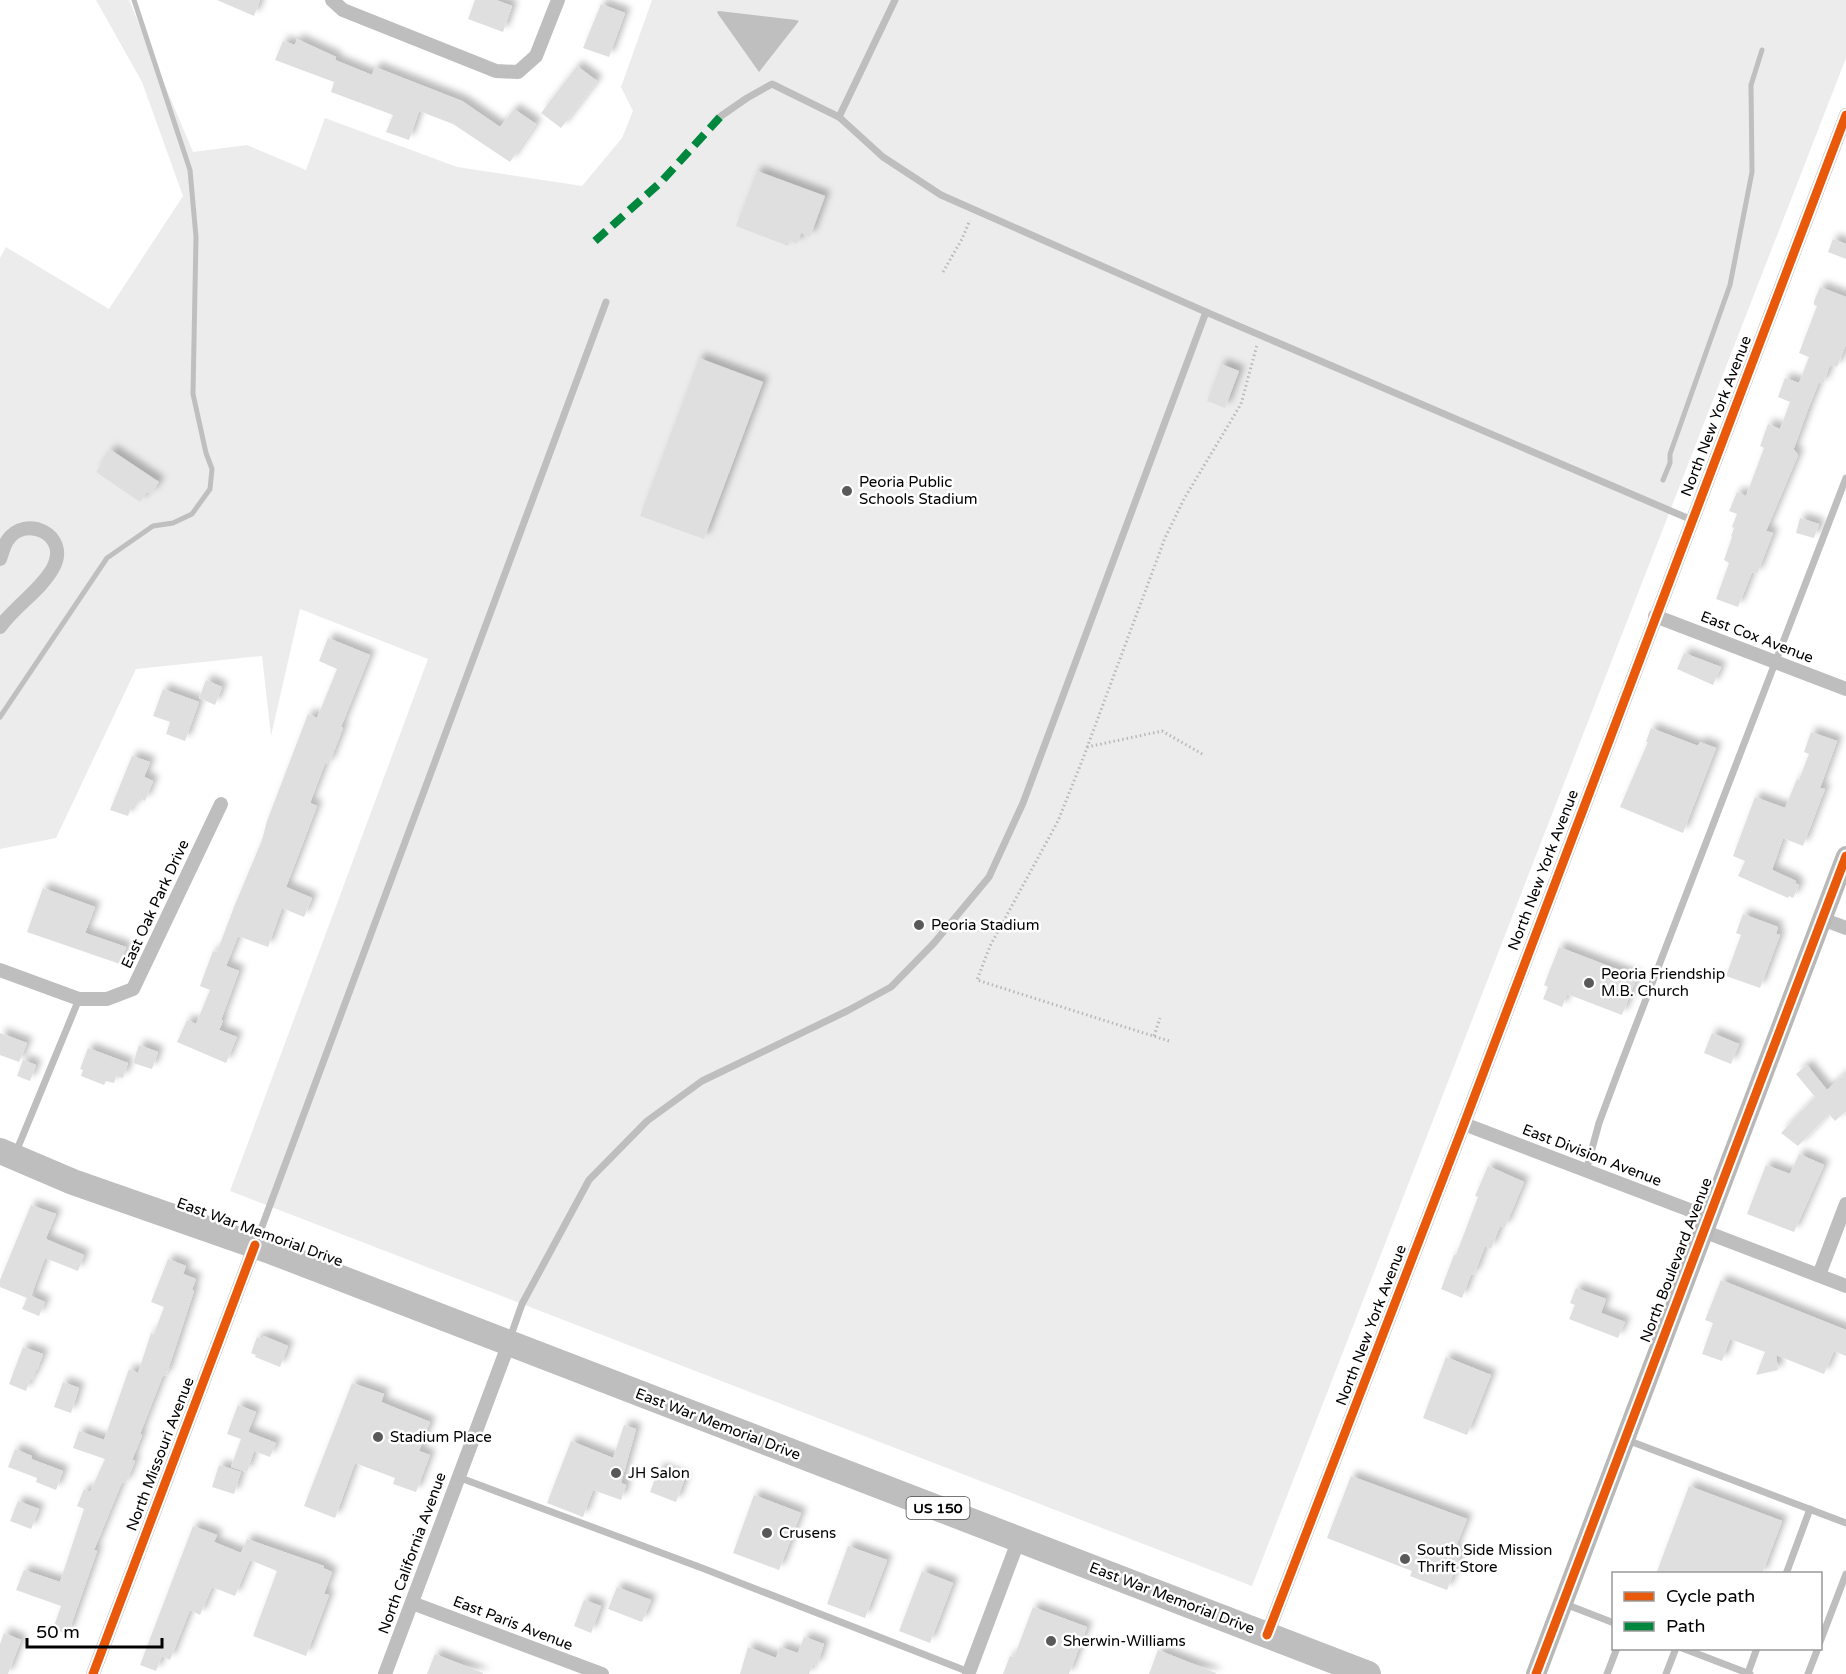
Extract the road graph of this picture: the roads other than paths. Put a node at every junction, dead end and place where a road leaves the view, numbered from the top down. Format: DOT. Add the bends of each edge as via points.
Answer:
graph roads {
  1 [pos="332,0"];
  2 [pos="558,0"];
  3 [pos="895,0"];
  4 [pos="721,116"];
  5 [pos="1846,116"];
  6 [pos="840,117"];
  7 [pos="606,302"];
  8 [pos="1206,312"];
  9 [pos="1846,478"];
  10 [pos="1692,520"];
  11 [pos="0,559"];
  12 [pos="1655,616"];
  13 [pos="0,627"];
  14 [pos="1777,662"];
  15 [pos="1846,689"];
  16 [pos="221,804"];
  17 [pos="1846,856"];
  18 [pos="1822,919"];
  19 [pos="1846,928"];
  20 [pos="0,970"];
  21 [pos="79,999"];
  22 [pos="1464,1124"];
  23 [pos="4,1153"];
  24 [pos="1586,1171"];
  25 [pos="1846,1204"];
  26 [pos="1705,1224"];
  27 [pos="255,1245"];
  28 [pos="1819,1275"];
  29 [pos="1846,1286"];
  30 [pos="508,1343"];
  31 [pos="1624,1439"];
  32 [pos="458,1477"];
  33 [pos="1809,1509"];
  34 [pos="1846,1523"];
  35 [pos="1018,1539"];
  36 [pos="1787,1572"];
  37 [pos="1846,1574"];
  38 [pos="412,1603"];
  39 [pos="1562,1603"];
  40 [pos="1612,1622"];
  41 [pos="1267,1635"];
  42 [pos="1822,1639"];
  43 [pos="1616,1650"];
  44 [pos="1675,1650"];
  45 [pos="1687,1650"];
  46 [pos="1756,1650"];
  47 [pos="1817,1650"];
  48 [pos="972,1673"];
  49 [pos="93,1674"];
  50 [pos="385,1674"];
  51 [pos="602,1674"];
  52 [pos="1368,1674"];
  53 [pos="1536,1674"];
  54 [pos="1606,1674"];
  55 [pos="1666,1674"];
  56 [pos="1749,1674"];
  57 [pos="1808,1674"];
  1 -- 2 [label="street" via="343,10 496,71 518,72 536,56"];
  3 -- 6 [label="lane"];
  4 -- 6 [label="lane" via="772,84"];
  5 -- 10 [label="street, North New York Avenue"];
  6 -- 8 [label="lane" via="884,157 941,195"];
  7 -- 27 [label="lane"];
  8 -- 10 [label="lane"];
  8 -- 30 [label="lane" via="1023,803 989,877 934,944 891,987 702,1081 647,1121 589,1180 522,1304"];
  9 -- 14 [label="lane"];
  10 -- 12 [label="street, North New York Avenue"];
  11 -- 13 [label="street" via="8,540 18,531 32,528 45,531 54,541 58,555 53,569"];
  12 -- 14 [label="street, East Cox Avenue"];
  12 -- 22 [label="street, North New York Avenue"];
  14 -- 15 [label="street, East Cox Avenue"];
  14 -- 24 [label="lane" via="1618,1072"];
  16 -- 21 [label="street, East Oak Park Drive" via="133,989 107,999"];
  17 -- 18 [label="street, North Boulevard Avenue"];
  18 -- 19 [label="street"];
  18 -- 26 [label="street, North Boulevard Avenue"];
  20 -- 21 [label="street, East Oak Park Drive"];
  21 -- 23 [label="lane" via="27,1122"];
  22 -- 24 [label="street, East Division Avenue"];
  22 -- 41 [label="street, North New York Avenue"];
  23 -- 27 [label="highway, East War Memorial Drive / US 150" via="74,1182"];
  24 -- 26 [label="street, East Division Avenue"];
  25 -- 28 [label="street"];
  26 -- 28 [label="street, East Division Avenue"];
  26 -- 31 [label="street, North Boulevard Avenue"];
  27 -- 30 [label="highway, East War Memorial Drive / US 150"];
  27 -- 49 [label="street, North Missouri Avenue"];
  28 -- 29 [label="street, East Division Avenue"];
  30 -- 32 [label="street, North California Avenue"];
  30 -- 35 [label="highway, East War Memorial Drive / US 150"];
  31 -- 33 [label="lane"];
  31 -- 39 [label="street, North Boulevard Avenue"];
  32 -- 38 [label="street, North California Avenue"];
  32 -- 48 [label="lane"];
  33 -- 34 [label="lane"];
  33 -- 36 [label="lane"];
  35 -- 41 [label="highway, East War Memorial Drive / US 150"];
  35 -- 48 [label="street"];
  37 -- 42 [label="lane"];
  38 -- 50 [label="street, North California Avenue"];
  38 -- 51 [label="street, East Paris Avenue"];
  39 -- 40 [label="lane"];
  39 -- 53 [label="street, North Boulevard Avenue"];
  41 -- 52 [label="highway, East War Memorial Drive / US 150"];
  43 -- 54 [label="lane"];
  44 -- 55 [label="lane"];
  45 -- 56 [label="lane"];
  46 -- 56 [label="lane"];
  47 -- 57 [label="lane"];
}
